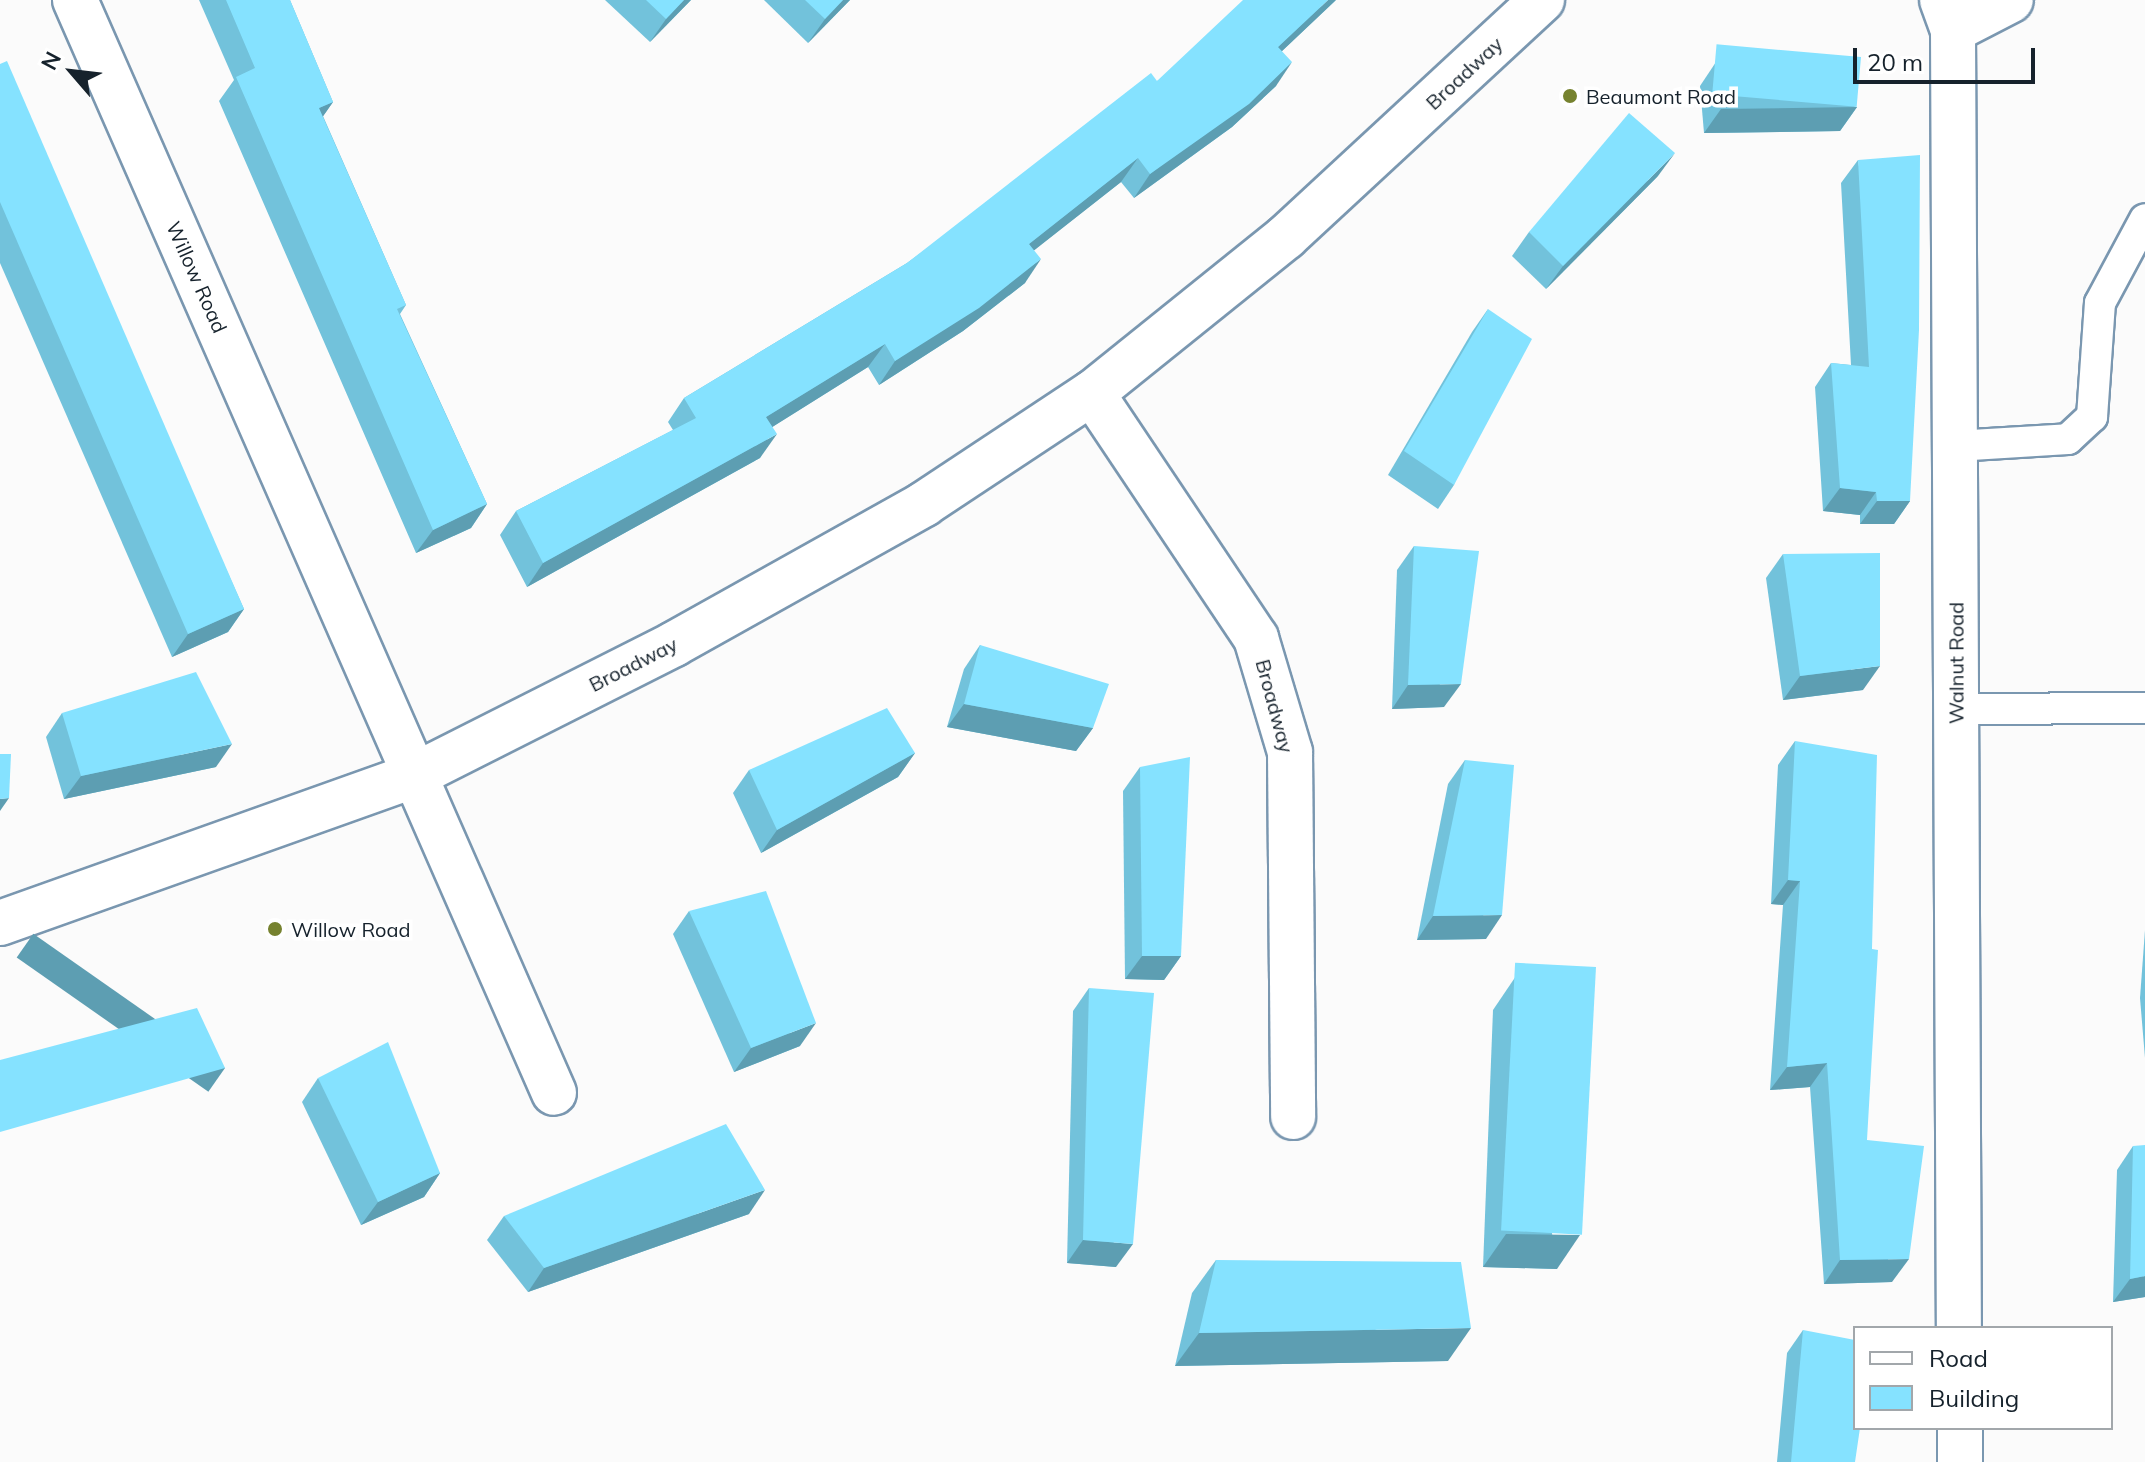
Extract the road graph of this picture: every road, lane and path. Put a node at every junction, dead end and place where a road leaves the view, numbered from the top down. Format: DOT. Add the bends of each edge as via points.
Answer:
graph roads {
  1 [pos="75,0"];
  2 [pos="1542,0"];
  3 [pos="2011,0"];
  4 [pos="1947,15"];
  5 [pos="2145,219"];
  6 [pos="1092,393"];
  7 [pos="1955,446"];
  8 [pos="2145,708"];
  9 [pos="1956,709"];
  10 [pos="415,775"];
  11 [pos="0,923"];
  12 [pos="554,1093"];
  13 [pos="1293,1117"];
  14 [pos="1959,1326"];
  15 [pos="1960,1430"];
  16 [pos="1960,1462"];
  1 -- 10 [label="street, Willow Road"];
  2 -- 6 [label="street, Broadway" via="1286,237"];
  3 -- 4 [label="street"];
  4 -- 7 [label="street, Walnut Road"];
  5 -- 7 [label="lane" via="2100,303 2092,417 2068,439"];
  6 -- 10 [label="street, Broadway" via="910,512 674,644"];
  6 -- 13 [label="street, Broadway" via="1256,638 1290,752"];
  7 -- 9 [label="street, Walnut Road"];
  8 -- 9 [label="lane"];
  9 -- 14 [label="street, Walnut Road"];
  10 -- 11 [label="street, Broadway"];
  10 -- 12 [label="street"];
  15 -- 16 [label="street"];
}
